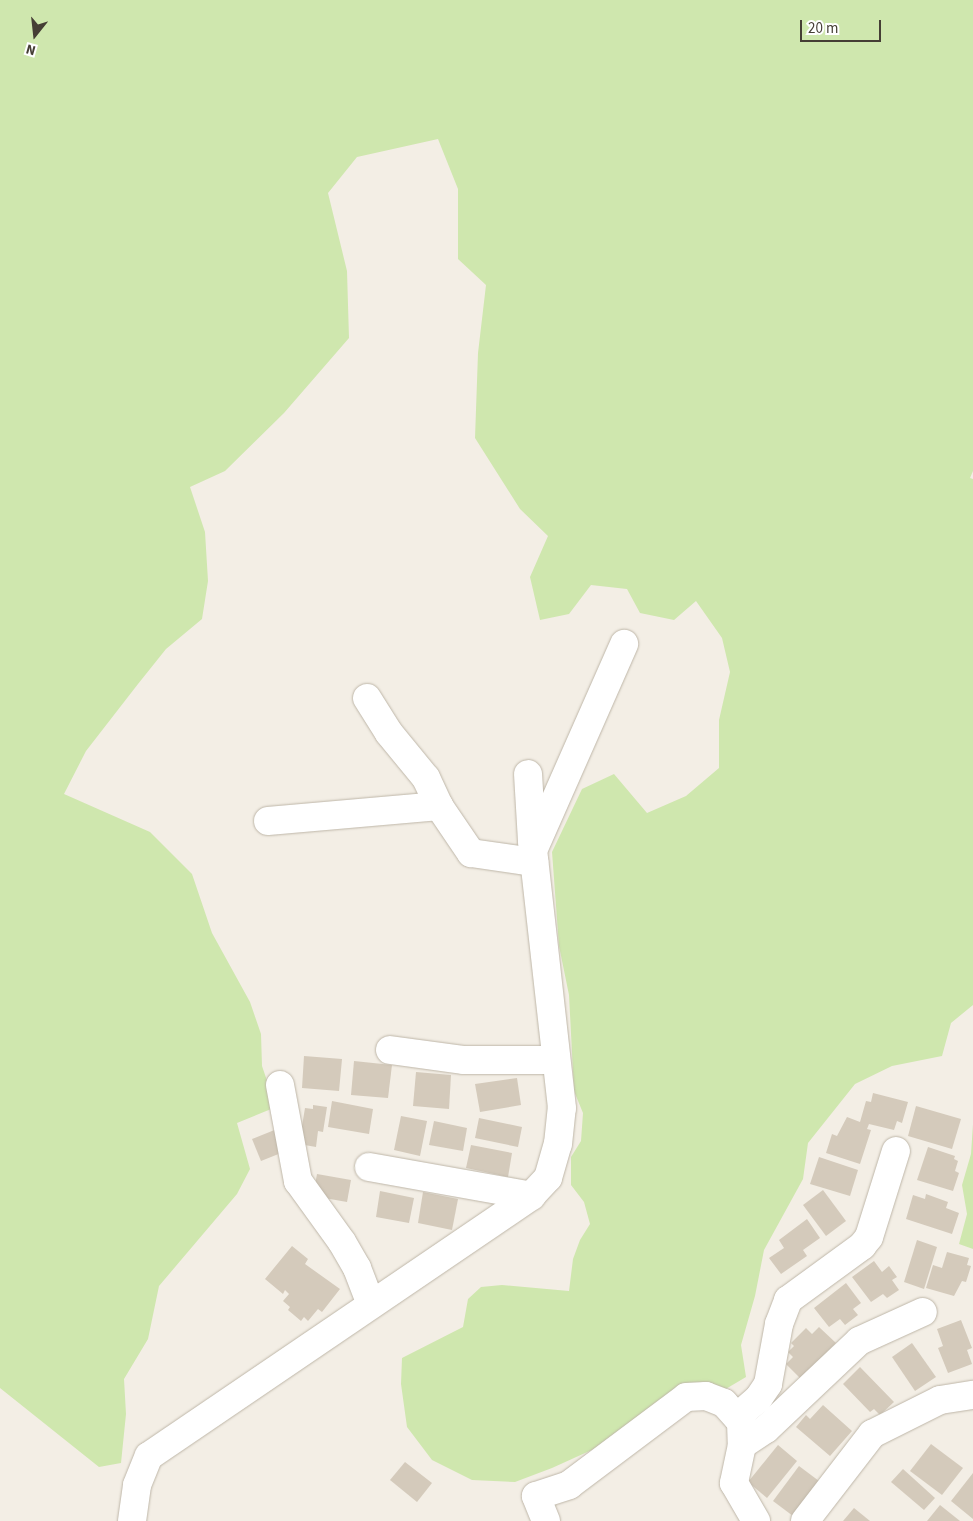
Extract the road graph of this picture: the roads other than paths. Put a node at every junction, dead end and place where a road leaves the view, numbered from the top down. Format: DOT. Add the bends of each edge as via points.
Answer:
graph roads {
  1 [pos="624,644"];
  2 [pos="366,698"];
  3 [pos="528,774"];
  4 [pos="439,806"];
  5 [pos="268,821"];
  6 [pos="533,856"];
  7 [pos="390,1050"];
  8 [pos="555,1060"];
  9 [pos="280,1085"];
  10 [pos="896,1151"];
  11 [pos="369,1167"];
  12 [pos="531,1196"];
  13 [pos="371,1304"];
  14 [pos="923,1312"];
  15 [pos="973,1395"];
  16 [pos="737,1417"];
  17 [pos="742,1444"];
  18 [pos="132,1521"];
  19 [pos="546,1521"];
  20 [pos="756,1521"];
  21 [pos="804,1521"];
  1 -- 6 [label="street"];
  2 -- 4 [label="street" via="389,733 426,778"];
  3 -- 6 [label="street"];
  4 -- 5 [label="street"];
  4 -- 6 [label="street" via="471,853"];
  6 -- 8 [label="street"];
  7 -- 8 [label="street" via="464,1060"];
  8 -- 12 [label="street" via="562,1108 558,1144 548,1178"];
  9 -- 13 [label="street" via="298,1181 342,1242 357,1268"];
  10 -- 16 [label="street" via="869,1237 862,1246 788,1300 779,1324 768,1384 758,1399"];
  11 -- 12 [label="street"];
  12 -- 13 [label="street"];
  13 -- 18 [label="street" via="149,1456 137,1485"];
  14 -- 17 [label="street" via="859,1341 766,1429"];
  15 -- 21 [label="street" via="940,1400 872,1434"];
  16 -- 17 [label="street" via="742,1422"];
  16 -- 19 [label="street" via="724,1403 706,1396 686,1397 569,1485 536,1496"];
  17 -- 20 [label="street" via="734,1483"];
}
